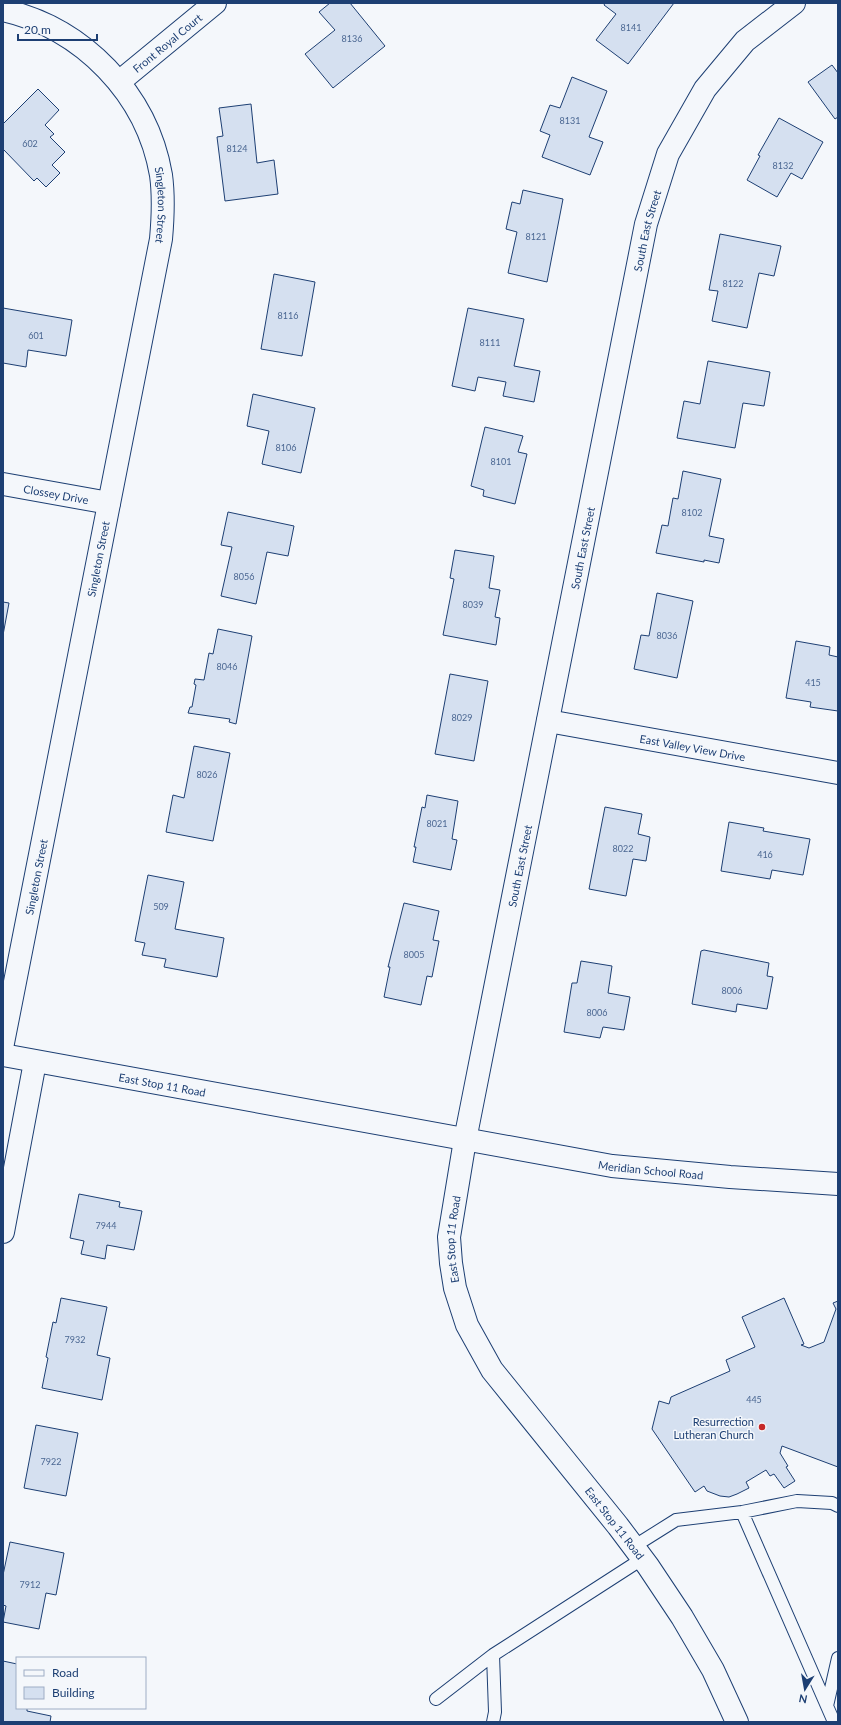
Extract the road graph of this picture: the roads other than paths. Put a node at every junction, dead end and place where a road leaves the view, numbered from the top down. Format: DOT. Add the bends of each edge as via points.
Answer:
graph roads {
  1 [pos="215,3"];
  2 [pos="794,3"];
  3 [pos="3,10"];
  4 [pos="119,82"];
  5 [pos="3,484"];
  6 [pos="109,503"];
  7 [pos="548,721"];
  8 [pos="838,773"];
  9 [pos="3,1043"];
  10 [pos="3,1055"];
  11 [pos="35,1062"];
  12 [pos="465,1140"];
  13 [pos="838,1184"];
  14 [pos="3,1232"];
  15 [pos="838,1506"];
  16 [pos="742,1512"];
  17 [pos="638,1553"];
  18 [pos="493,1655"];
  19 [pos="838,1658"];
  20 [pos="436,1699"];
  21 [pos="827,1706"];
  22 [pos="493,1722"];
  23 [pos="737,1722"];
  24 [pos="834,1722"];
  1 -- 4 [label="street, Front Royal Court"];
  2 -- 7 [label="street, South East Street" via="745,41 705,89 668,154 646,224"];
  3 -- 4 [label="street, Singleton Street" via="48,25 71,38 101,62"];
  4 -- 6 [label="street, Singleton Street" via="134,103 154,149 161,181 163,213 161,239"];
  5 -- 6 [label="street, Clossey Drive"];
  6 -- 9 [label="street, Singleton Street"];
  7 -- 8 [label="street, East Valley View Drive"];
  7 -- 12 [label="street, South East Street"];
  10 -- 11 [label="street, East Stop 11 Road"];
  11 -- 12 [label="street, East Stop 11 Road"];
  11 -- 14 [label="street"];
  12 -- 13 [label="street, Meridian School Road" via="612,1166 730,1178"];
  12 -- 17 [label="street, East Stop 11 Road" via="449,1237 450,1263 455,1288 467,1325 492,1370"];
  15 -- 16 [label="lane" via="832,1503 797,1501"];
  16 -- 17 [label="lane" via="676,1520"];
  16 -- 21 [label="lane"];
  17 -- 18 [label="lane"];
  17 -- 23 [label="street, East Stop 11 Road" via="686,1624 713,1670"];
  18 -- 20 [label="lane"];
  18 -- 22 [label="lane"];
  19 -- 21 [label="lane"];
  21 -- 24 [label="lane"];
}
